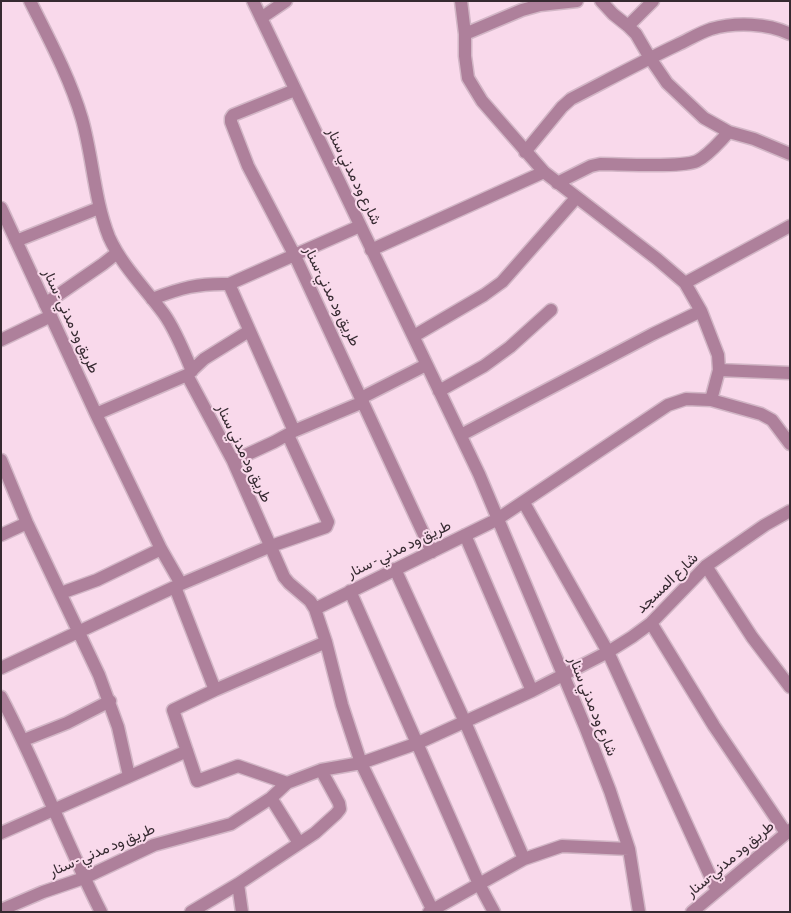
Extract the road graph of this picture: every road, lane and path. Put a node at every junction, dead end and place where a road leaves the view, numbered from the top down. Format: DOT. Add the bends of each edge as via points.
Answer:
graph roads {
  1 [pos="30,1"];
  2 [pos="253,1"];
  3 [pos="286,1"];
  4 [pos="461,1"];
  5 [pos="577,1"];
  6 [pos="602,1"];
  7 [pos="653,1"];
  8 [pos="540,3"];
  9 [pos="261,18"];
  10 [pos="628,26"];
  11 [pos="465,34"];
  12 [pos="790,34"];
  13 [pos="650,58"];
  14 [pos="295,90"];
  15 [pos="728,132"];
  16 [pos="525,152"];
  17 [pos="790,154"];
  18 [pos="544,172"];
  19 [pos="556,183"];
  20 [pos="576,198"];
  21 [pos="1,208"];
  22 [pos="99,208"];
  23 [pos="5,226"];
  24 [pos="360,226"];
  25 [pos="790,226"];
  26 [pos="16,241"];
  27 [pos="371,250"];
  28 [pos="117,253"];
  29 [pos="295,256"];
  30 [pos="685,283"];
  31 [pos="229,284"];
  32 [pos="152,299"];
  33 [pos="48,310"];
  34 [pos="551,310"];
  35 [pos="702,311"];
  36 [pos="249,331"];
  37 [pos="414,336"];
  38 [pos="1,340"];
  39 [pos="426,365"];
  40 [pos="719,370"];
  41 [pos="189,373"];
  42 [pos="790,373"];
  43 [pos="439,391"];
  44 [pos="362,400"];
  45 [pos="711,400"];
  46 [pos="96,414"];
  47 [pos="291,433"];
  48 [pos="461,435"];
  49 [pos="790,444"];
  50 [pos="1,460"];
  51 [pos="233,461"];
  52 [pos="524,503"];
  53 [pos="790,511"];
  54 [pos="496,520"];
  55 [pos="28,523"];
  56 [pos="1,535"];
  57 [pos="465,535"];
  58 [pos="270,546"];
  59 [pos="161,549"];
  60 [pos="432,552"];
  61 [pos="706,566"];
  62 [pos="395,569"];
  63 [pos="178,585"];
  64 [pos="350,591"];
  65 [pos="61,593"];
  66 [pos="315,609"];
  67 [pos="650,623"];
  68 [pos="78,631"];
  69 [pos="326,642"];
  70 [pos="608,652"];
  71 [pos="1,668"];
  72 [pos="563,675"];
  73 [pos="790,688"];
  74 [pos="215,690"];
  75 [pos="532,691"];
  76 [pos="1,697"];
  77 [pos="110,701"];
  78 [pos="465,722"];
  79 [pos="24,740"];
  80 [pos="418,743"];
  81 [pos="187,751"];
  82 [pos="361,763"];
  83 [pos="321,770"];
  84 [pos="129,776"];
  85 [pos="287,783"];
  86 [pos="271,798"];
  87 [pos="54,809"];
  88 [pos="788,832"];
  89 [pos="1,833"];
  90 [pos="299,844"];
  91 [pos="629,849"];
  92 [pos="524,860"];
  93 [pos="84,878"];
  94 [pos="238,884"];
  95 [pos="479,884"];
  96 [pos="717,891"];
  97 [pos="1,910"];
  98 [pos="430,910"];
  99 [pos="101,912"];
  100 [pos="190,912"];
  101 [pos="242,912"];
  102 [pos="494,912"];
  103 [pos="639,912"];
  104 [pos="692,912"];
  1 -- 22 [label="street" via="82,120"];
  2 -- 9 [label="street, شارع ود مدني سنار"];
  3 -- 9 [label="street"];
  4 -- 11 [label="street"];
  5 -- 8 [label="street"];
  6 -- 10 [label="street"];
  7 -- 10 [label="street"];
  8 -- 11 [label="street"];
  9 -- 14 [label="street, شارع ود مدني سنار"];
  10 -- 13 [label="street"];
  11 -- 16 [label="street" via="468,78 482,101"];
  12 -- 13 [label="street" via="760,26 712,29"];
  13 -- 15 [label="street" via="667,83 704,118"];
  13 -- 16 [label="street" via="571,99"];
  14 -- 24 [label="street, شارع ود مدني سنار"];
  14 -- 29 [label="street, طريق ود مدني-سنار" via="231,118 248,166"];
  15 -- 17 [label="street"];
  15 -- 19 [label="street" via="696,162 600,164"];
  16 -- 18 [label="street"];
  18 -- 19 [label="street"];
  18 -- 27 [label="street"];
  19 -- 20 [label="street"];
  20 -- 30 [label="street"];
  20 -- 37 [label="street" via="502,282"];
  21 -- 23 [label="street, طريق ود مدني - سنار"];
  22 -- 26 [label="street"];
  22 -- 28 [label="street"];
  23 -- 26 [label="street, طريق ود مدني - سنار"];
  24 -- 27 [label="street, شارع ود مدني سنار"];
  24 -- 29 [label="street"];
  25 -- 30 [label="street"];
  26 -- 33 [label="street, طريق ود مدني - سنار"];
  27 -- 37 [label="street, شارع ود مدني سنار"];
  28 -- 32 [label="street"];
  28 -- 33 [label="street"];
  29 -- 31 [label="street"];
  29 -- 44 [label="street, طريق ود مدني-سنار"];
  30 -- 35 [label="street"];
  31 -- 32 [label="street" via="191,285"];
  31 -- 36 [label="street"];
  32 -- 41 [label="street" via="174,331"];
  33 -- 38 [label="street"];
  33 -- 46 [label="street, طريق ود مدني - سنار"];
  34 -- 43 [label="street" via="490,362"];
  35 -- 40 [label="street" via="718,355"];
  35 -- 48 [label="street"];
  36 -- 41 [label="street" via="204,359"];
  36 -- 47 [label="street"];
  37 -- 39 [label="street, شارع ود مدني سنار"];
  39 -- 43 [label="street, شارع ود مدني سنار"];
  39 -- 44 [label="street"];
  40 -- 42 [label="street"];
  40 -- 45 [label="street"];
  41 -- 46 [label="street"];
  41 -- 51 [label="street, طريق ود مدني سنار"];
  43 -- 48 [label="street, شارع ود مدني سنار"];
  44 -- 47 [label="street"];
  44 -- 60 [label="street, طريق ود مدني-سنار"];
  45 -- 49 [label="street" via="772,420"];
  45 -- 52 [label="street" via="686,399 668,405"];
  46 -- 59 [label="street, طريق ود مدني - سنار"];
  47 -- 51 [label="street"];
  47 -- 58 [label="street" via="328,525"];
  48 -- 54 [label="street, شارع ود مدني سنار"];
  50 -- 55 [label="street"];
  51 -- 58 [label="street, طريق ود مدني سنار"];
  52 -- 54 [label="street"];
  52 -- 70 [label="street"];
  53 -- 61 [label="street, شارع المسجد" via="764,525"];
  54 -- 57 [label="street, طريق ود مدني - سنار"];
  54 -- 72 [label="street, شارع ود مدني سنار"];
  55 -- 56 [label="street"];
  55 -- 65 [label="street"];
  57 -- 60 [label="street, طريق ود مدني - سنار"];
  57 -- 75 [label="street"];
  58 -- 63 [label="street"];
  58 -- 66 [label="street" via="284,577"];
  59 -- 63 [label="street, طريق ود مدني - سنار"];
  59 -- 65 [label="street" via="97,580"];
  60 -- 62 [label="street, طريق ود مدني - سنار"];
  61 -- 67 [label="street, شارع المسجد"];
  61 -- 73 [label="street"];
  62 -- 64 [label="street, طريق ود مدني - سنار"];
  62 -- 78 [label="street"];
  63 -- 68 [label="street"];
  63 -- 74 [label="street, طريق ود مدني - سنار"];
  64 -- 66 [label="street, طريق ود مدني - سنار"];
  64 -- 80 [label="street"];
  65 -- 68 [label="street"];
  66 -- 69 [label="street"];
  67 -- 70 [label="street, شارع المسجد"];
  67 -- 88 [label="street" via="714,726"];
  68 -- 71 [label="street"];
  68 -- 77 [label="street"];
  69 -- 74 [label="street"];
  69 -- 82 [label="street"];
  70 -- 72 [label="street, شارع المسجد"];
  70 -- 96 [label="street"];
  72 -- 75 [label="street, شارع المسجد"];
  72 -- 91 [label="street, شارع ود مدني سنار" via="610,791"];
  74 -- 81 [label="street" via="173,710"];
  75 -- 78 [label="street, شارع المسجد"];
  76 -- 79 [label="street"];
  77 -- 79 [label="street"];
  77 -- 84 [label="street"];
  78 -- 80 [label="street, شارع المسجد"];
  78 -- 92 [label="street"];
  79 -- 87 [label="street"];
  80 -- 82 [label="street, شارع المسجد"];
  80 -- 95 [label="street"];
  81 -- 84 [label="street"];
  81 -- 85 [label="street" via="196,781 238,766"];
  82 -- 83 [label="street"];
  82 -- 98 [label="street"];
  83 -- 85 [label="street, طريق ود مدني - سنار"];
  83 -- 90 [label="street" via="340,809"];
  84 -- 87 [label="street"];
  85 -- 86 [label="street, طريق ود مدني - سنار"];
  86 -- 90 [label="street"];
  86 -- 93 [label="street, طريق ود مدني - سنار" via="231,824 154,845"];
  87 -- 89 [label="street"];
  87 -- 93 [label="street"];
  88 -- 96 [label="street, طريق ود مدني-سنار"];
  90 -- 94 [label="street"];
  91 -- 92 [label="street" via="562,846"];
  91 -- 103 [label="street, شارع ود مدني سنار"];
  92 -- 95 [label="street"];
  93 -- 97 [label="street, طريق ود مدني - سنار"];
  93 -- 99 [label="street"];
  94 -- 100 [label="street"];
  94 -- 101 [label="street"];
  95 -- 98 [label="street"];
  95 -- 102 [label="street"];
  96 -- 104 [label="street, طريق ود مدني-سنار"];
}
